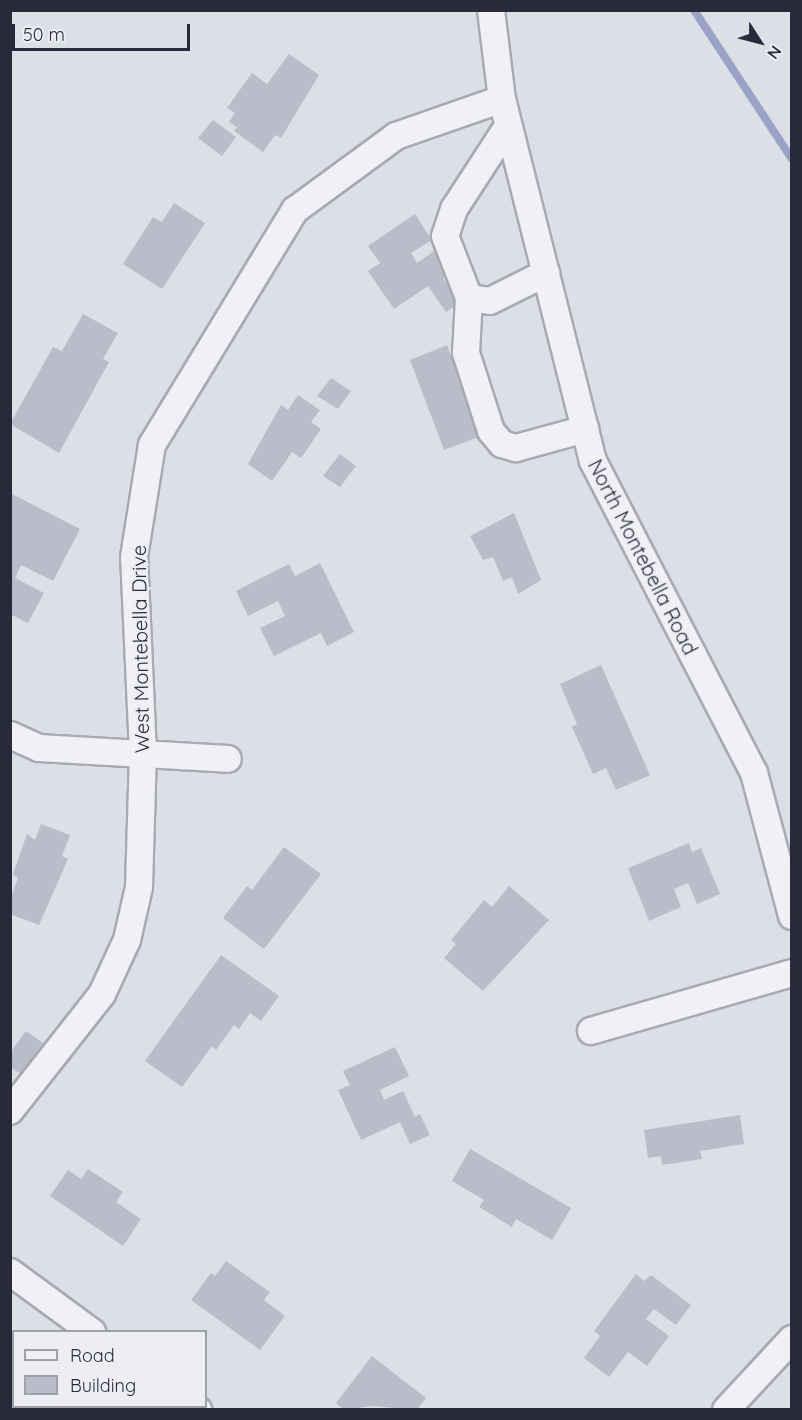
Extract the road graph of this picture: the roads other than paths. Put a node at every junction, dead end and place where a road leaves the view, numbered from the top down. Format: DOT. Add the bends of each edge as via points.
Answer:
graph roads {
  1 [pos="491,10"];
  2 [pos="502,99"];
  3 [pos="508,126"];
  4 [pos="546,273"];
  5 [pos="469,298"];
  6 [pos="585,429"];
  7 [pos="10,735"];
  8 [pos="143,753"];
  9 [pos="228,759"];
  10 [pos="792,916"];
  11 [pos="792,973"];
  12 [pos="591,1032"];
  13 [pos="10,1111"];
  14 [pos="10,1272"];
  15 [pos="89,1330"];
  16 [pos="792,1339"];
  17 [pos="726,1410"];
  1 -- 2 [label="street, North Montebella Road"];
  2 -- 3 [label="street, North Montebella Road"];
  2 -- 8 [label="street, West Montebella Drive" via="396,136 295,210 153,445 134,556"];
  3 -- 4 [label="street, North Montebella Road"];
  3 -- 5 [label="street" via="454,209 445,236"];
  4 -- 5 [label="street" via="490,301"];
  4 -- 6 [label="street, North Montebella Road"];
  5 -- 6 [label="street" via="466,353 491,431 502,444 516,448"];
  6 -- 10 [label="street, North Montebella Road" via="593,460 754,772"];
  7 -- 8 [label="street" via="39,748"];
  8 -- 9 [label="street"];
  8 -- 13 [label="street, West Montebella Drive" via="139,887 127,940 102,994"];
  11 -- 12 [label="street"];
  14 -- 15 [label="street"];
  16 -- 17 [label="street"];
}
